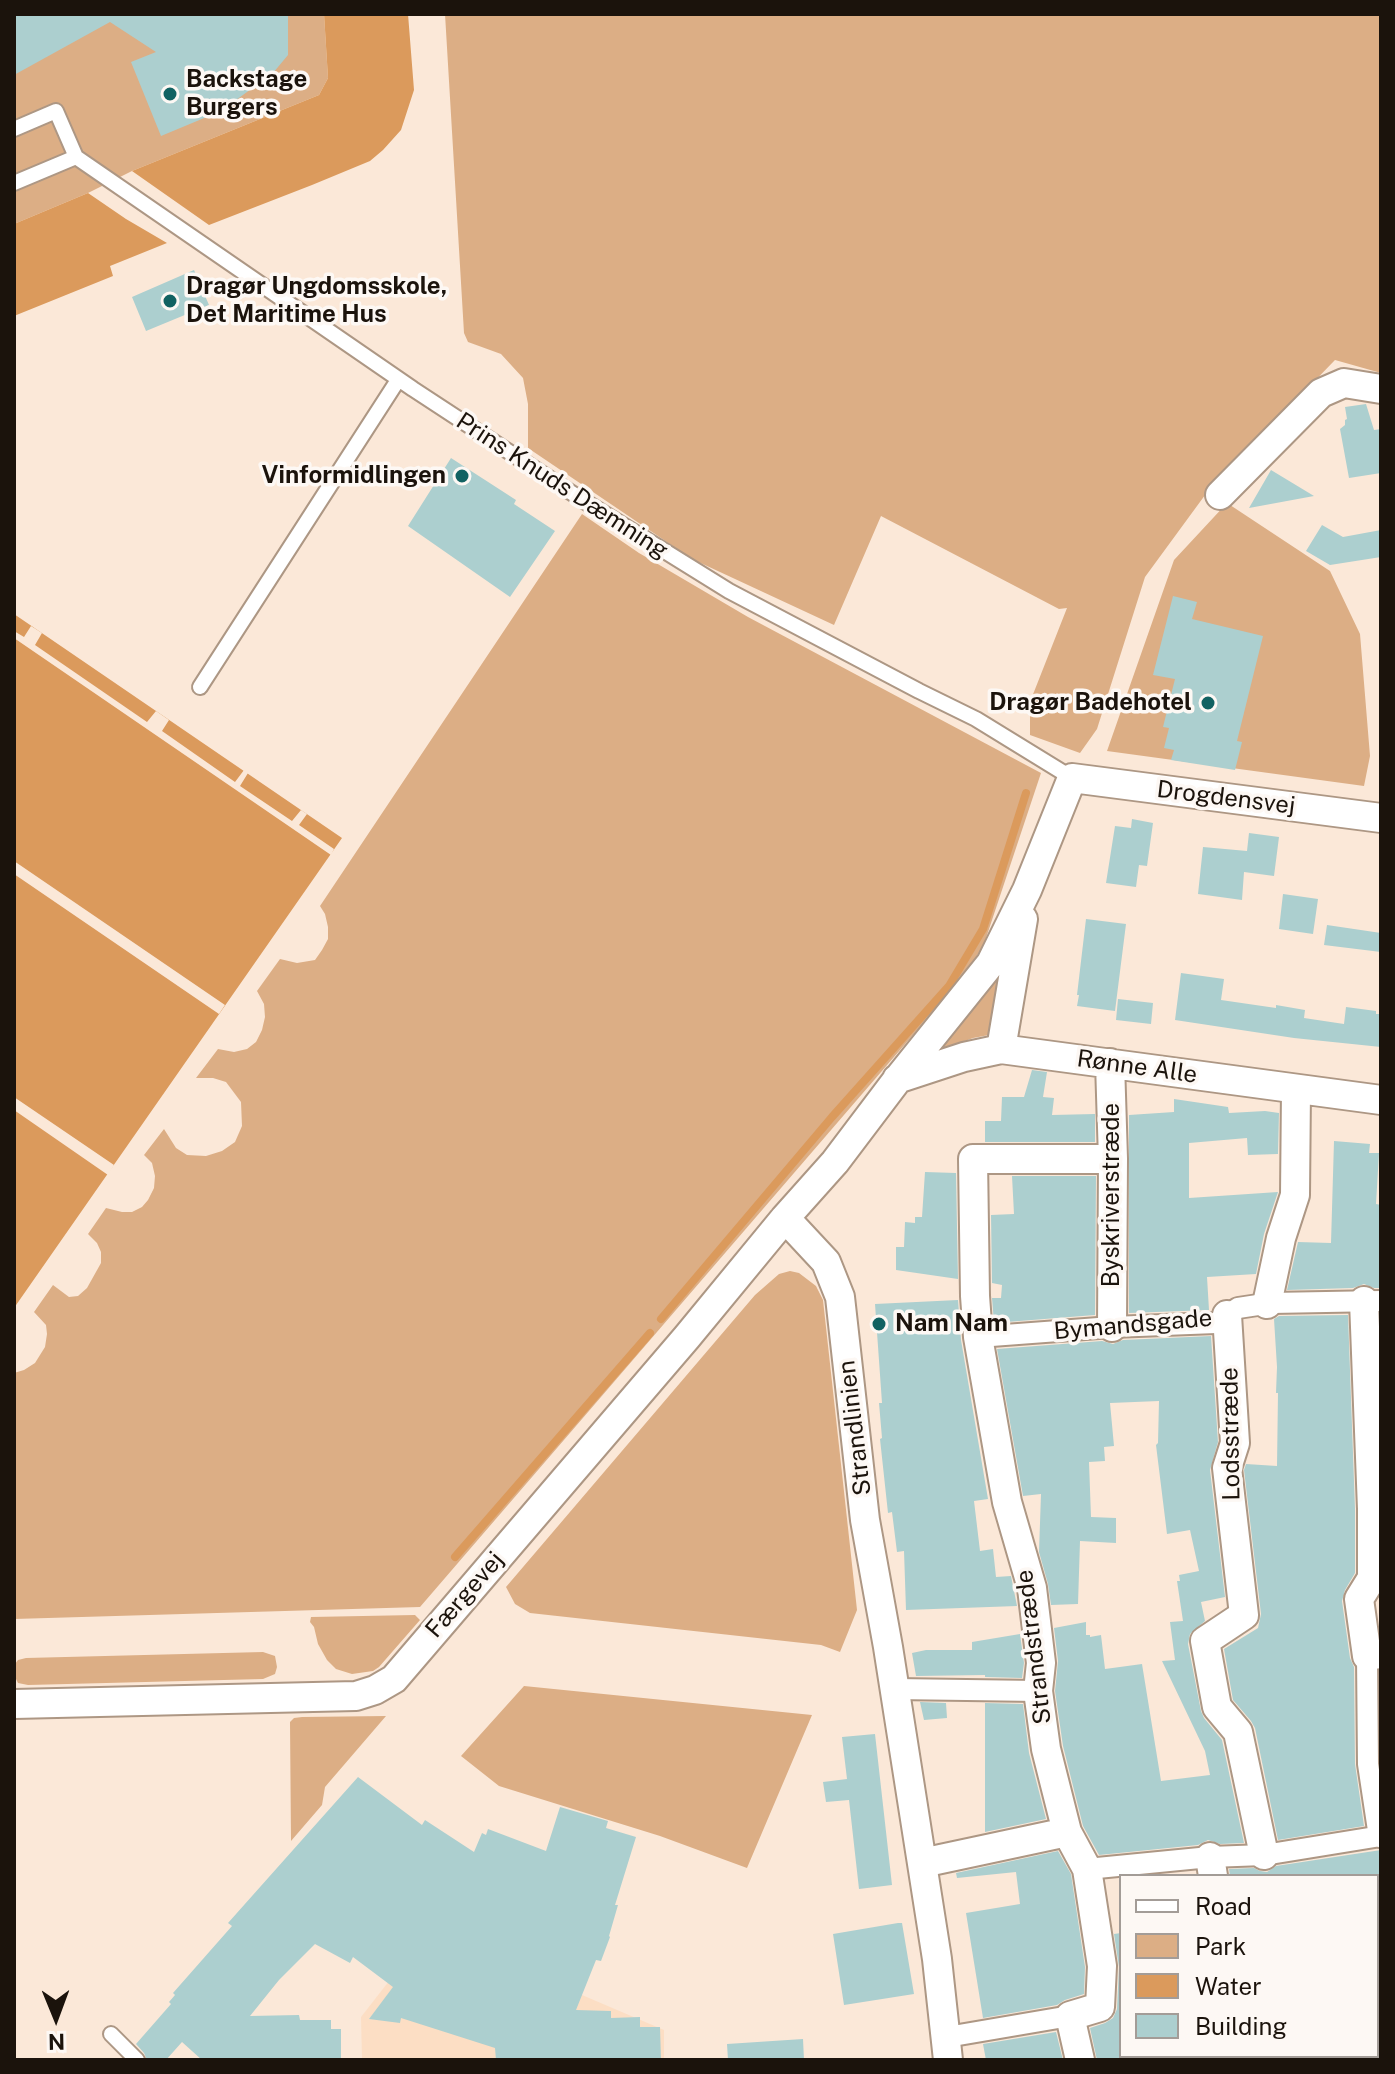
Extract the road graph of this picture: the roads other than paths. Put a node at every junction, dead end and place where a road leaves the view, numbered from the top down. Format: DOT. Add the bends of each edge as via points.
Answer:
graph roads {
  1 [pos="14,129"];
  2 [pos="76,157"];
  3 [pos="14,183"];
  4 [pos="398,380"];
  5 [pos="1381,389"];
  6 [pos="1220,495"];
  7 [pos="200,687"];
  8 [pos="1072,778"];
  9 [pos="1381,818"];
  10 [pos="1027,890"];
  11 [pos="1001,1049"];
  12 [pos="1110,1063"];
  13 [pos="897,1080"];
  14 [pos="1296,1090"];
  15 [pos="1381,1100"];
  16 [pos="1113,1159"];
  17 [pos="785,1218"];
  18 [pos="1373,1301"];
  19 [pos="1267,1304"];
  20 [pos="1227,1315"];
  21 [pos="1112,1327"];
  22 [pos="978,1337"];
  23 [pos="1374,1655"];
  24 [pos="895,1689"];
  25 [pos="1038,1691"];
  26 [pos="14,1704"];
  27 [pos="1067,1832"];
  28 [pos="1380,1836"];
  29 [pos="1264,1855"];
  30 [pos="922,1863"];
  31 [pos="1212,1866"];
  32 [pos="1087,1869"];
  33 [pos="1112,1964"];
  34 [pos="1070,2016"];
  35 [pos="111,2034"];
  36 [pos="947,2049"];
  37 [pos="137,2060"];
  38 [pos="1080,2060"];
  1 -- 2 [label="lane" via="56,111"];
  2 -- 3 [label="lane"];
  2 -- 4 [label="lane, Prins Knuds Dæmning"];
  4 -- 7 [label="lane"];
  4 -- 8 [label="lane, Prins Knuds Dæmning" via="729,591 976,719"];
  5 -- 6 [label="street" via="1344,383 1321,393"];
  8 -- 9 [label="street, Drogdensvej"];
  8 -- 10 [label="street"];
  10 -- 11 [label="street"];
  10 -- 13 [label="street" via="991,963"];
  11 -- 12 [label="street, Rønne Alle"];
  11 -- 13 [label="street, Rønne Alle"];
  12 -- 14 [label="street, Rønne Alle"];
  12 -- 16 [label="street, Byskriverstræde"];
  13 -- 17 [label="street"];
  14 -- 15 [label="street, Rønne Alle"];
  14 -- 19 [label="street" via="1295,1195"];
  16 -- 21 [label="street, Byskriverstræde"];
  16 -- 22 [label="street, Strandstræde" via="973,1159"];
  17 -- 24 [label="street, Strandlinien" via="826,1262 840,1297 865,1520"];
  17 -- 26 [label="street, Færgevej" via="382,1687 356,1696"];
  18 -- 19 [label="street, Bymandsgade"];
  18 -- 23 [label="street" via="1372,1578 1359,1599"];
  19 -- 20 [label="street, Bymandsgade"];
  20 -- 21 [label="street, Bymandsgade" via="1216,1323"];
  20 -- 29 [label="street, Lodsstræde" via="1235,1443 1227,1468 1244,1615 1205,1641 1217,1707 1238,1732"];
  21 -- 22 [label="street, Bymandsgade"];
  22 -- 25 [label="street, Strandstræde" via="1007,1502 1032,1588 1041,1663"];
  23 -- 28 [label="street" via="1368,1764"];
  24 -- 25 [label="street"];
  24 -- 30 [label="street, Strandlinien"];
  25 -- 27 [label="street, Strandstræde"];
  27 -- 30 [label="street"];
  27 -- 32 [label="street, Strandstræde"];
  28 -- 29 [label="street"];
  29 -- 31 [label="street"];
  30 -- 36 [label="street, Strandlinien"];
  31 -- 32 [label="street"];
  32 -- 33 [label="street, Strandstræde"];
  33 -- 34 [label="street, Strandstræde" via="1100,2007"];
  34 -- 36 [label="street"];
  34 -- 38 [label="street"];
  35 -- 37 [label="lane"];
}
